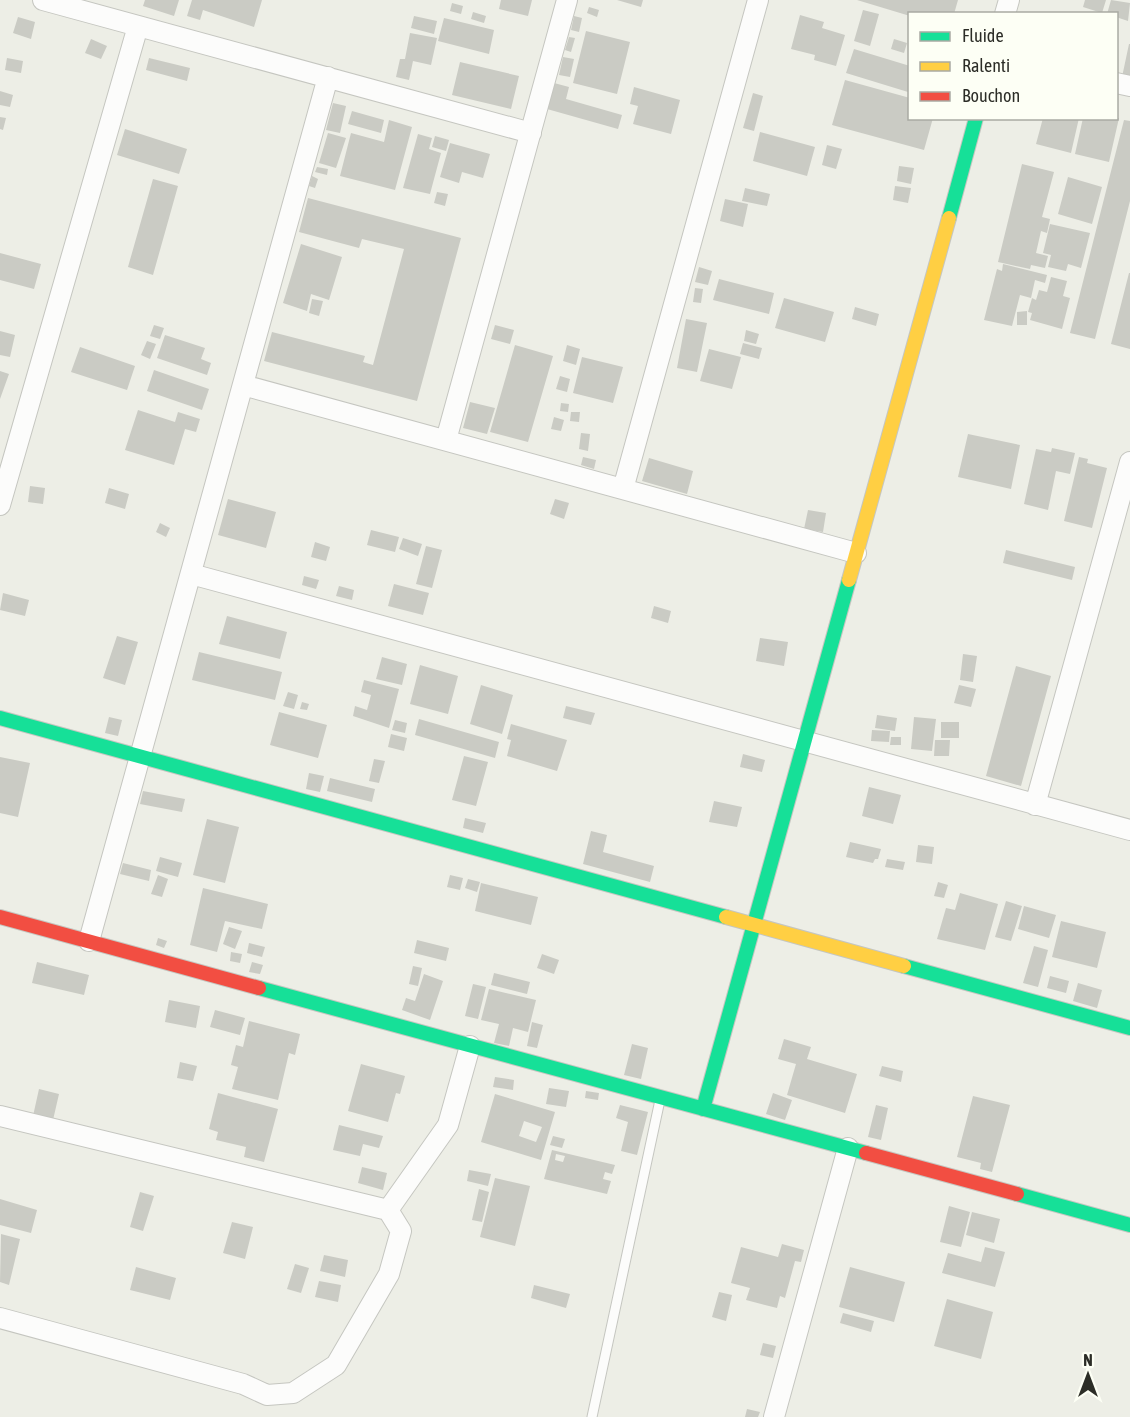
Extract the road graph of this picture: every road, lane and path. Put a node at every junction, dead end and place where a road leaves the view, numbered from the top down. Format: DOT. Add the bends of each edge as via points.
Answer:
graph roads {
  1 [pos="43,0"];
  2 [pos="567,0"];
  3 [pos="758,0"];
  4 [pos="138,26"];
  5 [pos="328,77"];
  6 [pos="975,120"];
  7 [pos="531,133"];
  8 [pos="243,385"];
  9 [pos="446,440"];
  10 [pos="1130,462"];
  11 [pos="623,489"];
  12 [pos="0,505"];
  13 [pos="856,552"];
  14 [pos="190,574"];
  15 [pos="0,718"];
  16 [pos="804,742"];
  17 [pos="140,758"];
  18 [pos="1035,805"];
  19 [pos="1130,831"];
  20 [pos="0,917"];
  21 [pos="754,925"];
  22 [pos="89,941"];
  23 [pos="1130,1028"];
  24 [pos="471,1046"];
  25 [pos="660,1097"];
  26 [pos="703,1109"];
  27 [pos="0,1116"];
  28 [pos="848,1148"];
  29 [pos="388,1210"];
  30 [pos="1130,1225"];
  31 [pos="0,1318"];
  32 [pos="592,1417"];
  33 [pos="774,1417"];
  1 -- 4 [label="street"];
  2 -- 7 [label="street"];
  3 -- 11 [label="street"];
  4 -- 5 [label="street"];
  4 -- 12 [label="street"];
  5 -- 7 [label="street"];
  5 -- 8 [label="street"];
  6 -- 13 [label="street"];
  7 -- 9 [label="street"];
  8 -- 9 [label="street"];
  8 -- 14 [label="street"];
  9 -- 11 [label="street"];
  10 -- 18 [label="street"];
  11 -- 13 [label="street"];
  13 -- 16 [label="street"];
  14 -- 16 [label="street"];
  14 -- 17 [label="street"];
  15 -- 17 [label="street"];
  16 -- 18 [label="street"];
  16 -- 21 [label="street"];
  17 -- 21 [label="street"];
  17 -- 22 [label="street"];
  18 -- 19 [label="street"];
  20 -- 22 [label="street"];
  21 -- 23 [label="street"];
  21 -- 26 [label="street"];
  22 -- 24 [label="street"];
  24 -- 25 [label="street"];
  24 -- 29 [label="street" via="448,1125"];
  25 -- 26 [label="street"];
  25 -- 32 [label="lane"];
  26 -- 28 [label="street"];
  27 -- 29 [label="street"];
  28 -- 30 [label="street"];
  28 -- 33 [label="street"];
  29 -- 31 [label="street" via="401,1231 389,1274 336,1365 293,1393 267,1395 243,1384"];
}
